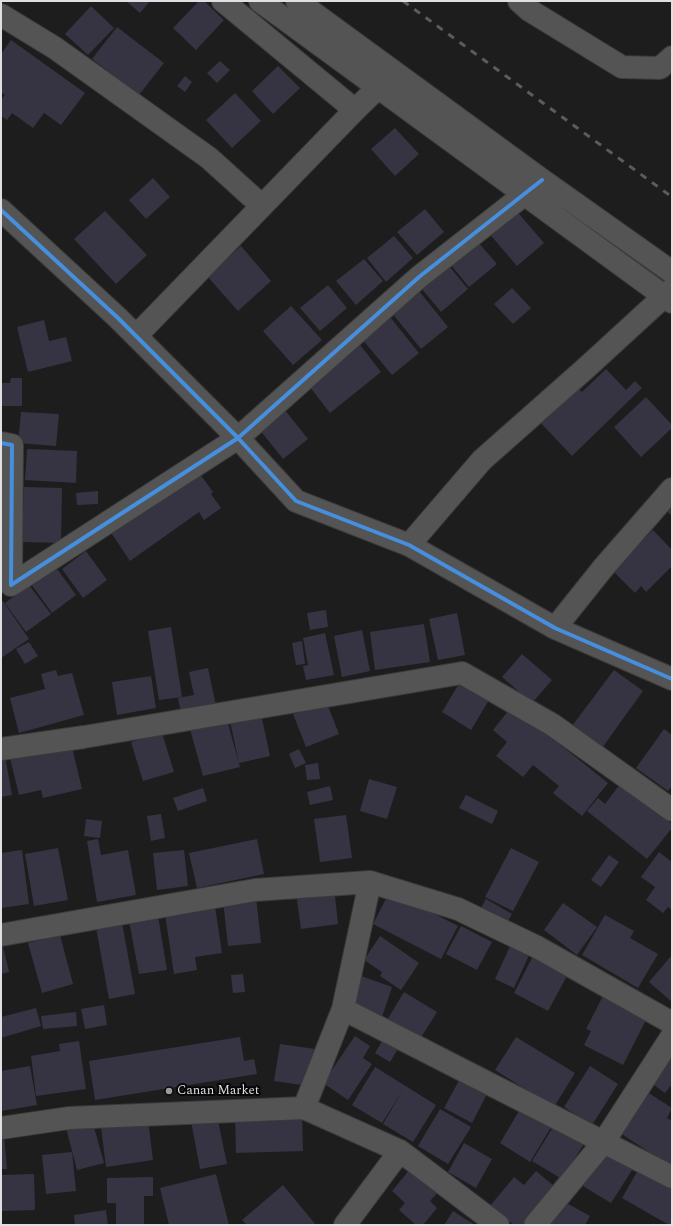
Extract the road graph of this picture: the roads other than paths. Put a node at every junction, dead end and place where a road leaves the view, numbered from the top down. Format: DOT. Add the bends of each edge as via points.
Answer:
graph roads {
  1 [pos="223,1"];
  2 [pos="260,1"];
  3 [pos="297,1"];
  4 [pos="519,1"];
  5 [pos="1,15"];
  6 [pos="672,57"];
  7 [pos="395,72"];
  8 [pos="379,87"];
  9 [pos="355,110"];
  10 [pos="542,180"];
  11 [pos="524,194"];
  12 [pos="262,206"];
  13 [pos="1,210"];
  14 [pos="672,272"];
  15 [pos="669,296"];
  16 [pos="136,336"];
  17 [pos="238,438"];
  18 [pos="1,443"];
  19 [pos="672,489"];
  20 [pos="408,544"];
  21 [pos="6,588"];
  22 [pos="555,628"];
  23 [pos="672,679"];
  24 [pos="1,749"];
  25 [pos="672,810"];
  26 [pos="370,882"];
  27 [pos="1,935"];
  28 [pos="343,1009"];
  29 [pos="672,1024"];
  30 [pos="672,1036"];
  31 [pos="304,1108"];
  32 [pos="1,1128"];
  33 [pos="603,1143"];
  34 [pos="400,1151"];
  35 [pos="672,1178"];
  36 [pos="345,1225"];
  37 [pos="498,1225"];
  38 [pos="535,1225"];
  1 -- 9 [label="street"];
  2 -- 8 [label="street"];
  3 -- 7 [label="street"];
  4 -- 6 [label="street" via="529,10 622,67 660,68"];
  5 -- 12 [label="street" via="55,48 209,158"];
  7 -- 8 [label="street"];
  7 -- 10 [label="street"];
  8 -- 9 [label="street"];
  8 -- 11 [label="street"];
  9 -- 12 [label="street"];
  10 -- 11 [label="street"];
  10 -- 14 [label="street"];
  11 -- 15 [label="street"];
  11 -- 17 [label="street" via="418,277"];
  12 -- 16 [label="street"];
  13 -- 16 [label="street"];
  15 -- 20 [label="street" via="482,460"];
  16 -- 17 [label="street"];
  17 -- 20 [label="street" via="296,501"];
  17 -- 21 [label="street"];
  18 -- 21 [label="street" via="12,445"];
  19 -- 22 [label="street"];
  20 -- 22 [label="street"];
  22 -- 23 [label="street"];
  24 -- 25 [label="street" via="462,672 552,725"];
  26 -- 27 [label="street" via="255,890"];
  26 -- 28 [label="street"];
  26 -- 29 [label="street" via="458,909 537,947"];
  28 -- 31 [label="street"];
  28 -- 33 [label="street"];
  30 -- 33 [label="street"];
  31 -- 32 [label="street" via="69,1118"];
  31 -- 34 [label="street"];
  33 -- 35 [label="street"];
  33 -- 38 [label="street"];
  34 -- 36 [label="street"];
  34 -- 37 [label="street"];
}
